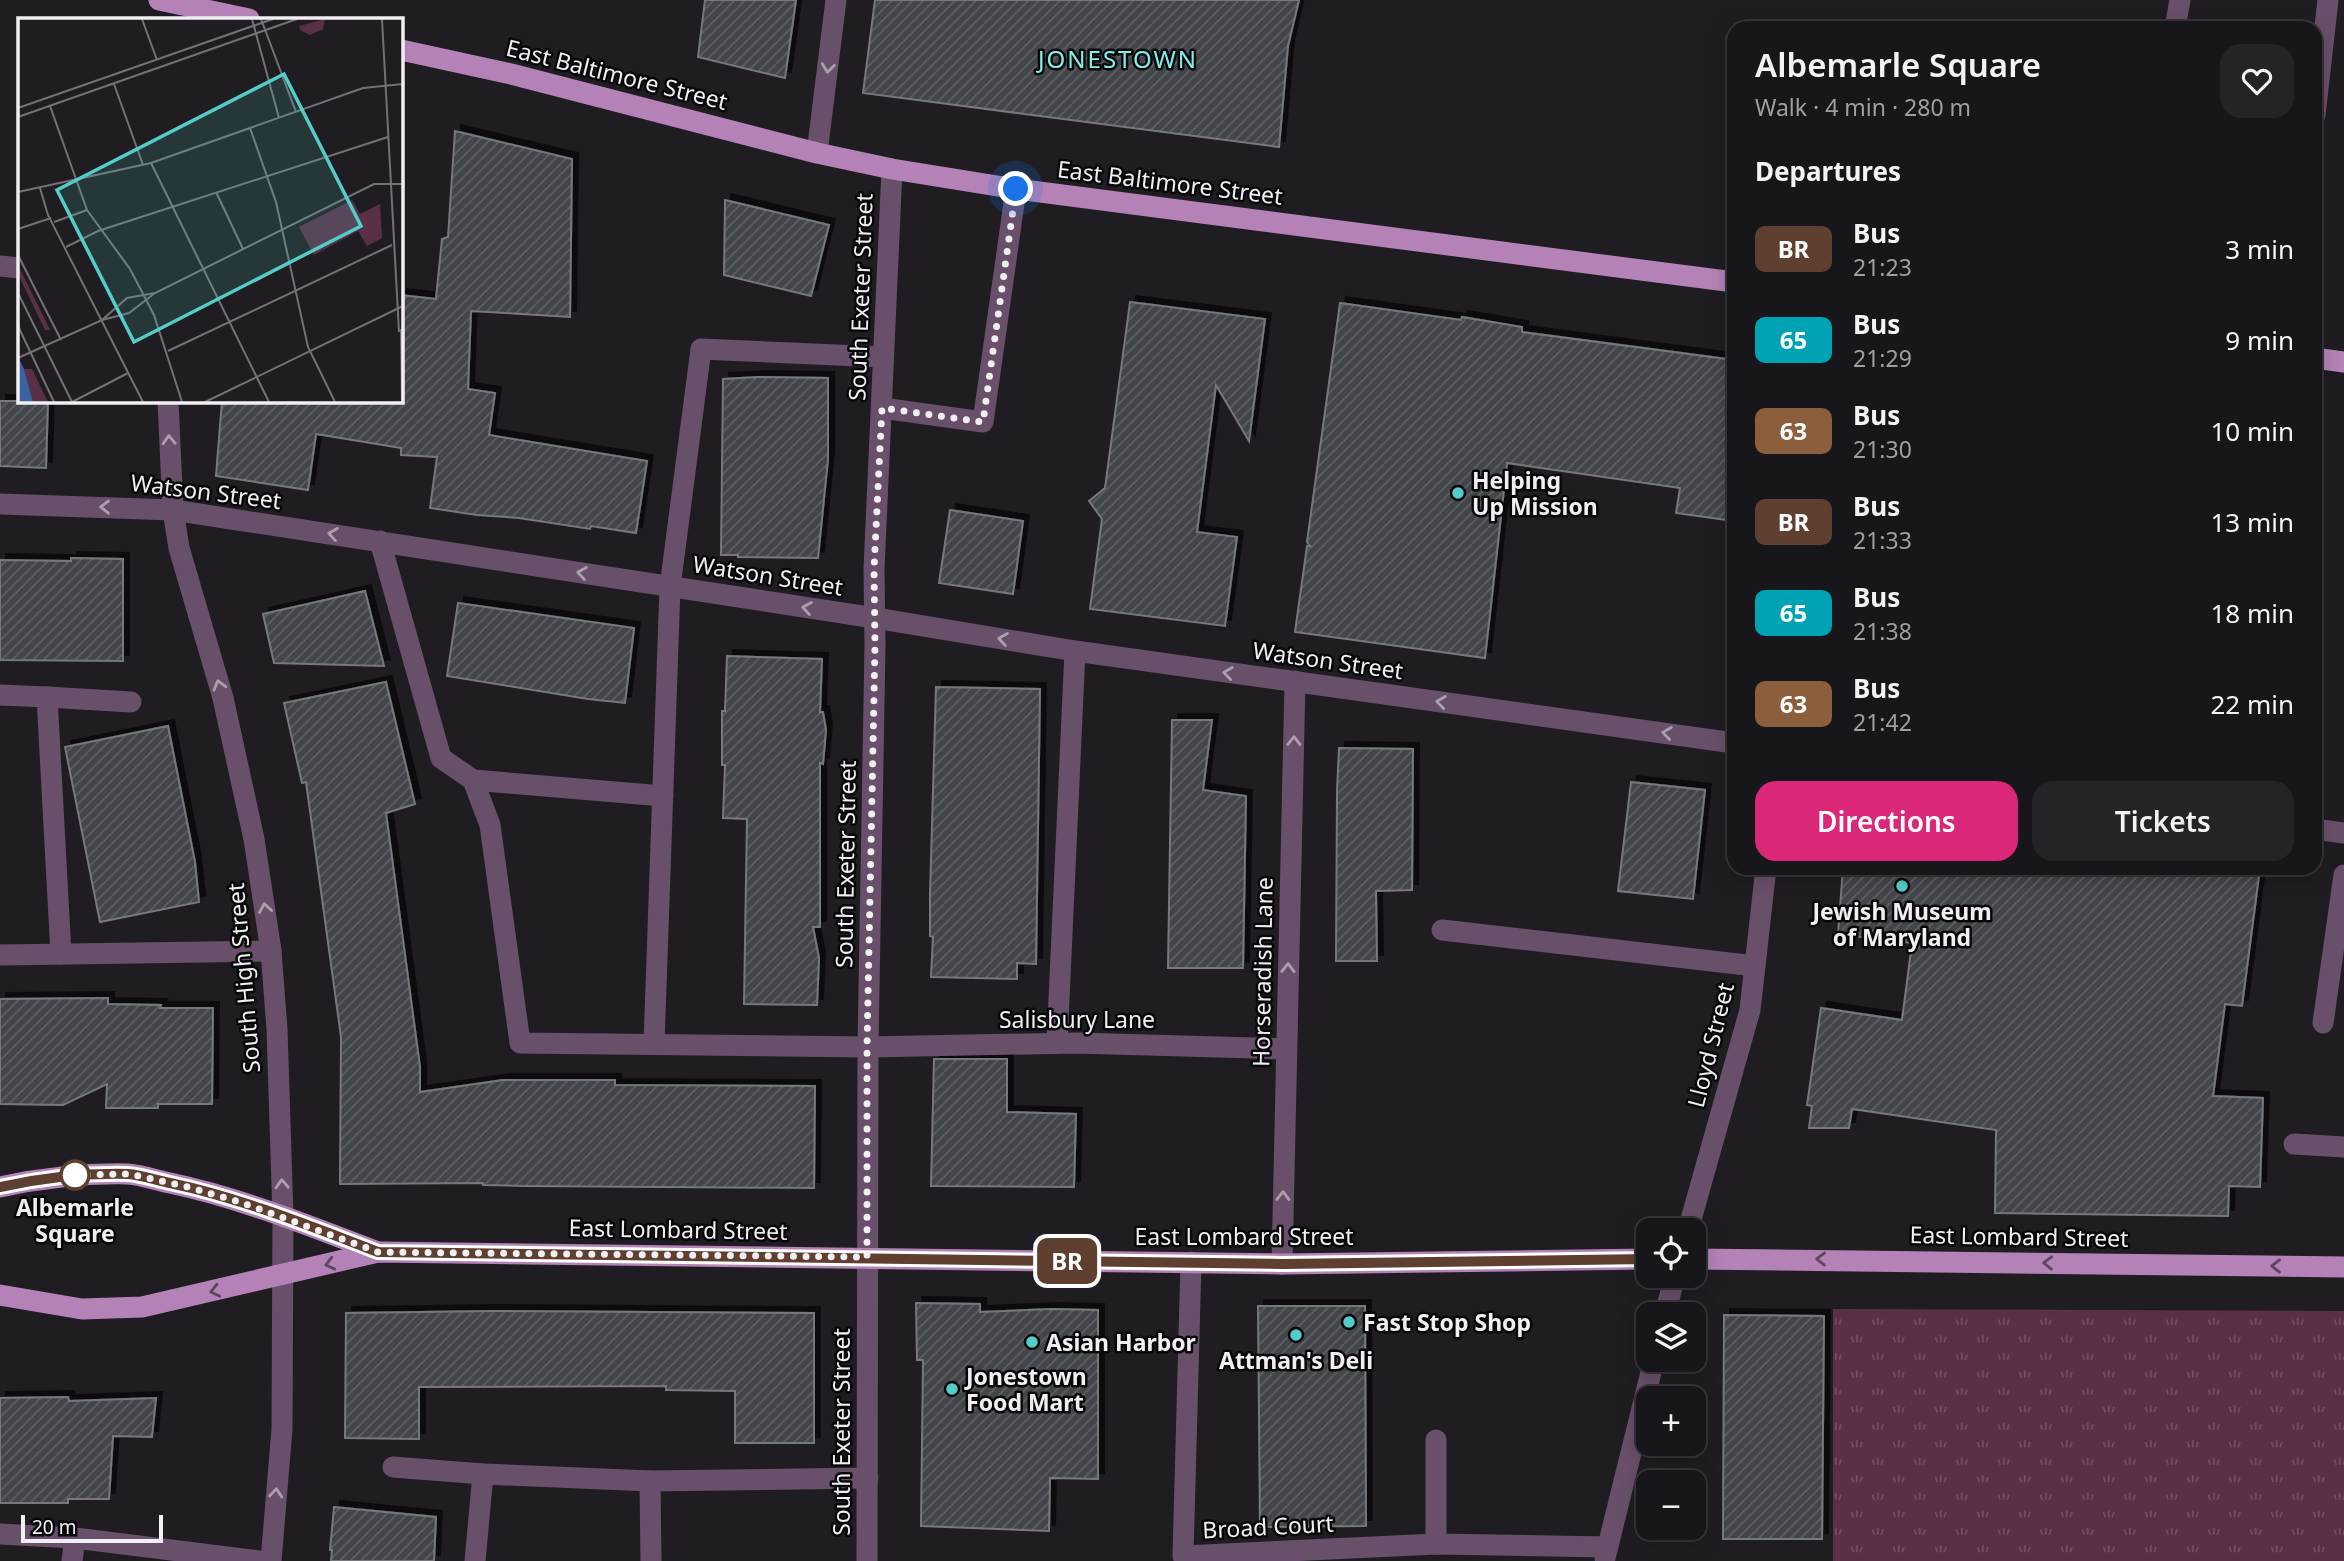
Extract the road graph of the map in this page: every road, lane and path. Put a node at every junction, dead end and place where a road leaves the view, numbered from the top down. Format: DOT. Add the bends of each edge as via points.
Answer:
graph roads {
  1 [pos="159,0"];
  2 [pos="836,0"];
  3 [pos="2180,0"];
  4 [pos="2328,0"];
  5 [pos="202,10"];
  6 [pos="244,18"];
  7 [pos="2176,21"];
  8 [pos="402,50"];
  9 [pos="2322,53"];
  10 [pos="817,153"];
  11 [pos="892,169"];
  12 [pos="1016,189"];
  13 [pos="0,266"];
  14 [pos="18,268"];
  15 [pos="1727,281"];
  16 [pos="883,357"];
  17 [pos="2322,359"];
  18 [pos="2344,362"];
  19 [pos="168,402"];
  20 [pos="882,408"];
  21 [pos="0,504"];
  22 [pos="173,510"];
  23 [pos="380,541"];
  24 [pos="670,587"];
  25 [pos="875,618"];
  26 [pos="1075,651"];
  27 [pos="1295,681"];
  28 [pos="0,695"];
  29 [pos="47,697"];
  30 [pos="131,702"];
  31 [pos="1727,742"];
  32 [pos="473,780"];
  33 [pos="663,796"];
  34 [pos="2322,830"];
  35 [pos="2344,833"];
  36 [pos="1765,875"];
  37 [pos="2344,875"];
  38 [pos="1441,930"];
  39 [pos="271,951"];
  40 [pos="61,954"];
  41 [pos="0,955"];
  42 [pos="1755,966"];
  43 [pos="2323,1023"];
  44 [pos="1057,1043"];
  45 [pos="654,1044"];
  46 [pos="867,1047"];
  47 [pos="1286,1049"];
  48 [pos="2294,1144"];
  49 [pos="2344,1147"];
  50 [pos="0,1187"];
  51 [pos="283,1217"];
  52 [pos="1691,1218"];
  53 [pos="378,1252"];
  54 [pos="867,1257"];
  55 [pos="1636,1259"];
  56 [pos="1706,1259"];
  57 [pos="1191,1262"];
  58 [pos="1282,1264"];
  59 [pos="2344,1267"];
  60 [pos="282,1276"];
  61 [pos="0,1295"];
  62 [pos="1651,1372"];
  63 [pos="1436,1440"];
  64 [pos="393,1467"];
  65 [pos="483,1474"];
  66 [pos="868,1478"];
  67 [pos="650,1481"];
  68 [pos="0,1534"];
  69 [pos="75,1538"];
  70 [pos="1436,1544"];
  71 [pos="1606,1554"];
  72 [pos="72,1561"];
  73 [pos="259,1561"];
  74 [pos="271,1561"];
  75 [pos="475,1561"];
  76 [pos="650,1561"];
  77 [pos="867,1561"];
  1 -- 5 [label="main road"];
  2 -- 10 [label="street, one-way"];
  3 -- 7 [label="street"];
  4 -- 9 [label="street"];
  5 -- 6 [label="main road"];
  8 -- 10 [label="main road, East Baltimore Street"];
  10 -- 11 [label="main road, East Baltimore Street"];
  11 -- 12 [label="main road, East Baltimore Street"];
  11 -- 16 [label="street, South Exeter Street"];
  12 -- 15 [label="main road, East Baltimore Street"];
  12 -- 20 [label="street" via="983,422"];
  13 -- 14 [label="street"];
  16 -- 20 [label="street, South Exeter Street"];
  16 -- 24 [label="street" via="701,349"];
  17 -- 18 [label="main road"];
  22 -- 19 [label="street, South High Street, one-way"];
  20 -- 25 [label="street, South Exeter Street"];
  22 -- 21 [label="street, Watson Street, one-way"];
  23 -- 22 [label="street, Watson Street, one-way"];
  39 -- 22 [label="street, South High Street, one-way" via="254,839 223,698 179,548"];
  24 -- 23 [label="street, Watson Street, one-way"];
  23 -- 32 [label="street" via="441,758"];
  25 -- 24 [label="street, Watson Street, one-way"];
  24 -- 33 [label="street"];
  26 -- 25 [label="street, Watson Street, one-way"];
  25 -- 46 [label="street, South Exeter Street"];
  27 -- 26 [label="street, Watson Street, one-way"];
  26 -- 44 [label="street"];
  31 -- 27 [label="street, Watson Street, one-way"];
  47 -- 27 [label="street, Horseradish Lane, one-way"];
  28 -- 29 [label="street"];
  29 -- 30 [label="street"];
  29 -- 40 [label="street"];
  32 -- 33 [label="street"];
  32 -- 45 [label="street, Salisbury Lane" via="490,825 520,1043"];
  33 -- 45 [label="street"];
  34 -- 35 [label="street"];
  36 -- 42 [label="street, Lloyd Street"];
  37 -- 43 [label="street"];
  38 -- 42 [label="street"];
  39 -- 40 [label="street"];
  51 -- 39 [label="street, South High Street, one-way"];
  40 -- 41 [label="street"];
  42 -- 52 [label="street, Lloyd Street" via="1750,1010"];
  44 -- 46 [label="street, Salisbury Lane"];
  44 -- 47 [label="street, Salisbury Lane"];
  45 -- 46 [label="street, Salisbury Lane"];
  46 -- 54 [label="street, South Exeter Street"];
  58 -- 47 [label="street, Horseradish Lane, one-way"];
  48 -- 49 [label="street"];
  50 -- 51 [label="main road, East Lombard Street" via="78,1175 130,1174 194,1188"];
  51 -- 53 [label="main road, East Lombard Street"];
  51 -- 60 [label="street, South High Street"];
  53 -- 54 [label="main road, East Lombard Street"];
  53 -- 60 [label="main road, East Lombard Street, one-way"];
  54 -- 57 [label="main road, East Lombard Street"];
  54 -- 66 [label="street, South Exeter Street"];
  55 -- 58 [label="main road, East Lombard Street"];
  59 -- 56 [label="main road, East Lombard Street, one-way"];
  57 -- 58 [label="main road, East Lombard Street"];
  57 -- 70 [label="street, Broad Court" via="1183,1556"];
  60 -- 61 [label="main road, East Lombard Street, one-way" via="142,1307 82,1309"];
  74 -- 60 [label="street, South High Street, one-way" via="282,1429"];
  62 -- 71 [label="street"];
  63 -- 70 [label="street"];
  64 -- 65 [label="street"];
  65 -- 67 [label="street"];
  65 -- 75 [label="street"];
  66 -- 67 [label="street"];
  66 -- 77 [label="street, South Exeter Street"];
  67 -- 76 [label="street"];
  68 -- 69 [label="street"];
  69 -- 72 [label="street"];
  69 -- 73 [label="street"];
  70 -- 71 [label="street, Broad Court"];
}
